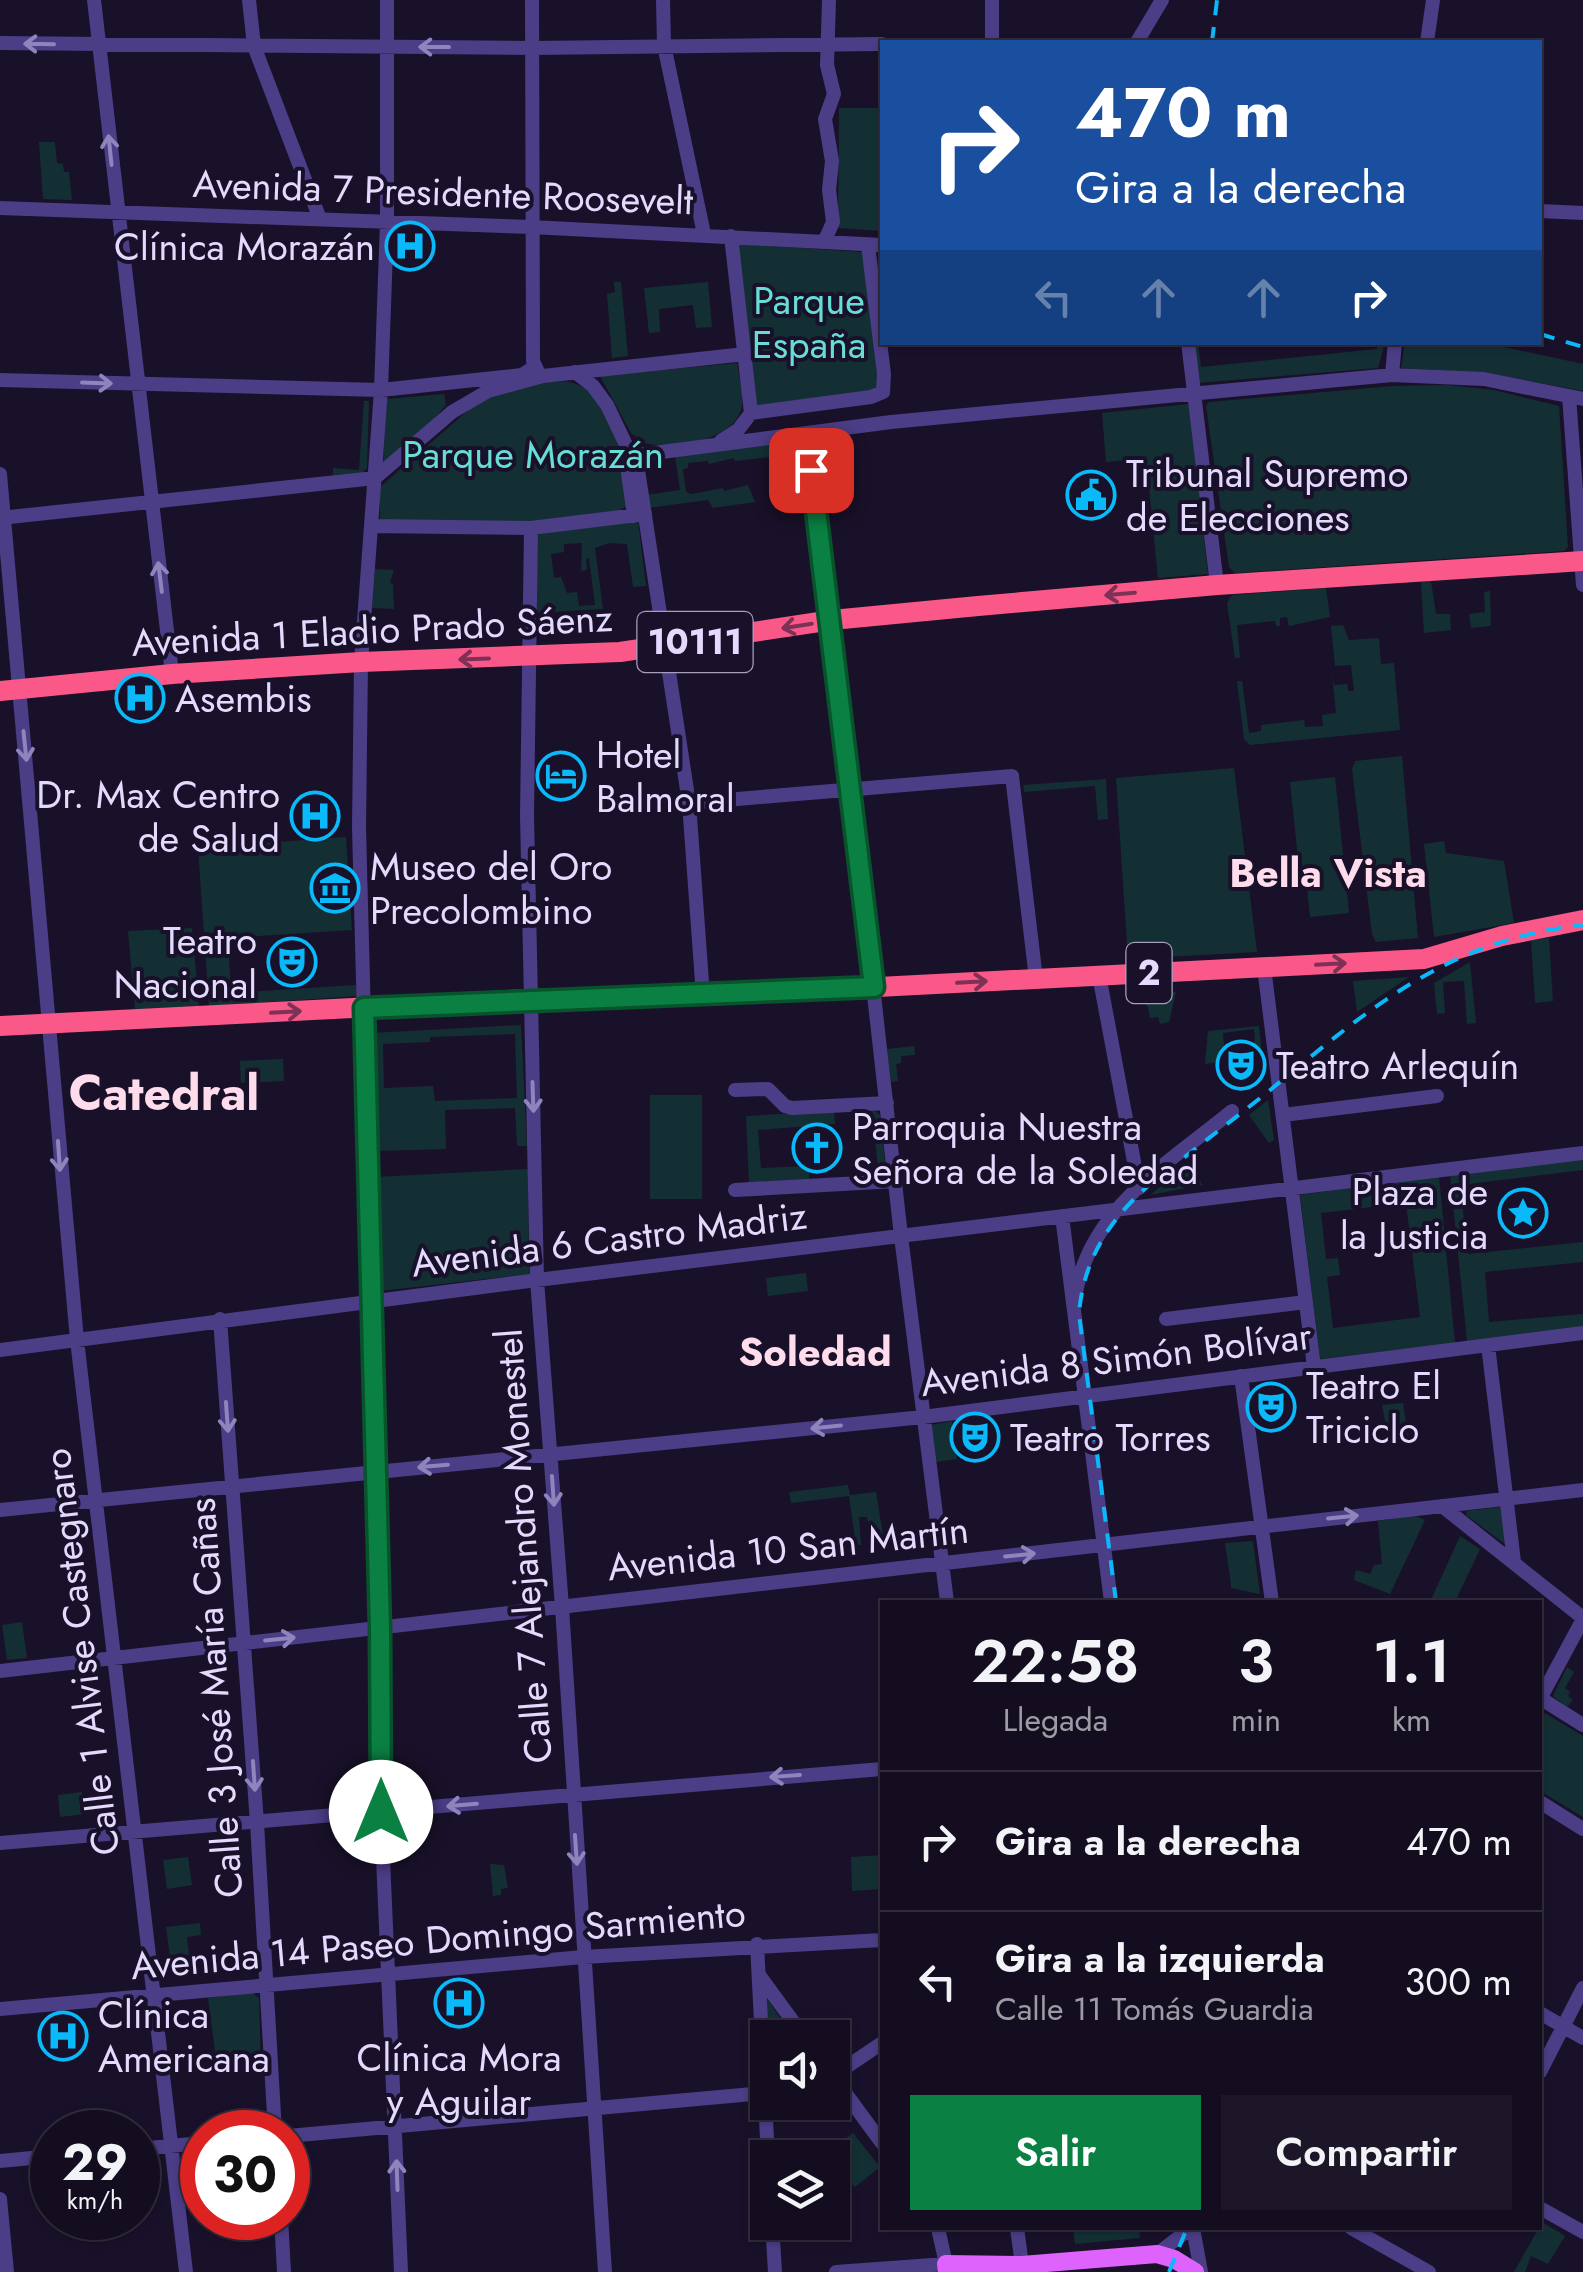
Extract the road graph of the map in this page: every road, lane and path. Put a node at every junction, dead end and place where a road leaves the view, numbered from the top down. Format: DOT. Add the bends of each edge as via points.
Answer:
graph roads {
  1 [pos="94,0"];
  2 [pos="249,0"];
  3 [pos="387,0"];
  4 [pos="532,0"];
  5 [pos="662,0"];
  6 [pos="829,0"];
  7 [pos="992,0"];
  8 [pos="1162,0"];
  9 [pos="1433,0"];
  10 [pos="992,40"];
  11 [pos="1138,40"];
  12 [pos="1427,40"];
  13 [pos="0,43"];
  14 [pos="828,44"];
  15 [pos="880,44"];
  16 [pos="99,45"];
  17 [pos="254,46"];
  18 [pos="387,46"];
  19 [pos="664,46"];
  20 [pos="532,48"];
  21 [pos="0,208"];
  22 [pos="1542,211"];
  23 [pos="116,213"];
  24 [pos="1583,213"];
  25 [pos="320,219"];
  26 [pos="386,222"];
  27 [pos="531,227"];
  28 [pos="704,234"];
  29 [pos="732,236"];
  30 [pos="824,242"];
  31 [pos="876,245"];
  32 [pos="880,310"];
  33 [pos="882,345"];
  34 [pos="1188,345"];
  35 [pos="1394,345"];
  36 [pos="745,354"];
  37 [pos="538,371"];
  38 [pos="575,372"];
  39 [pos="1392,375"];
  40 [pos="0,380"];
  41 [pos="137,385"];
  42 [pos="438,385"];
  43 [pos="381,390"];
  44 [pos="1194,391"];
  45 [pos="1576,397"];
  46 [pos="452,412"];
  47 [pos="750,413"];
  48 [pos="716,444"];
  49 [pos="808,448"];
  50 [pos="630,456"];
  51 [pos="0,474"];
  52 [pos="375,478"];
  53 [pos="151,501"];
  54 [pos="639,515"];
  55 [pos="2,518"];
  56 [pos="372,526"];
  57 [pos="531,528"];
  58 [pos="1582,561"];
  59 [pos="1217,585"];
  60 [pos="1583,585"];
  61 [pos="832,620"];
  62 [pos="666,646"];
  63 [pos="529,657"];
  64 [pos="361,662"];
  65 [pos="172,674"];
  66 [pos="10,690"];
  67 [pos="850,788"];
  68 [pos="688,802"];
  69 [pos="1583,920"];
  70 [pos="1264,967"];
  71 [pos="1099,975"];
  72 [pos="1036,979"];
  73 [pos="874,987"];
  74 [pos="703,996"];
  75 [pos="530,999"];
  76 [pos="364,1008"];
  77 [pos="49,1024"];
  78 [pos="0,1026"];
  79 [pos="734,1090"];
  80 [pos="1437,1096"];
  81 [pos="887,1103"];
  82 [pos="1232,1111"];
  83 [pos="1283,1115"];
  84 [pos="1583,1152"];
  85 [pos="896,1181"];
  86 [pos="1138,1188"];
  87 [pos="1292,1189"];
  88 [pos="735,1190"];
  89 [pos="1115,1208"];
  90 [pos="1062,1216"];
  91 [pos="901,1236"];
  92 [pos="537,1280"];
  93 [pos="372,1301"];
  94 [pos="1074,1302"];
  95 [pos="1306,1302"];
  96 [pos="1166,1319"];
  97 [pos="220,1320"];
  98 [pos="1583,1332"];
  99 [pos="77,1340"];
  100 [pos="1488,1345"];
  101 [pos="0,1350"];
  102 [pos="1314,1367"];
  103 [pos="1241,1376"];
  104 [pos="1084,1396"];
  105 [pos="923,1417"];
  106 [pos="550,1455"];
  107 [pos="375,1472"];
  108 [pos="232,1485"];
  109 [pos="1583,1490"];
  110 [pos="1507,1499"];
  111 [pos="96,1500"];
  112 [pos="1442,1506"];
  113 [pos="0,1510"];
  114 [pos="1262,1526"];
  115 [pos="1104,1546"];
  116 [pos="1514,1562"];
  117 [pos="942,1563"];
  118 [pos="947,1600"];
  119 [pos="1111,1600"];
  120 [pos="1272,1600"];
  121 [pos="562,1606"];
  122 [pos="1583,1618"];
  123 [pos="380,1628"];
  124 [pos="244,1642"];
  125 [pos="113,1657"];
  126 [pos="0,1670"];
  127 [pos="1542,1694"];
  128 [pos="1542,1699"];
  129 [pos="1583,1725"];
  130 [pos="880,1768"];
  131 [pos="572,1796"];
  132 [pos="1542,1803"];
  133 [pos="381,1812"];
  134 [pos="257,1823"];
  135 [pos="1583,1829"];
  136 [pos="135,1832"];
  137 [pos="0,1843"];
  138 [pos="880,1940"];
  139 [pos="757,1944"];
  140 [pos="584,1956"];
  141 [pos="387,1973"];
  142 [pos="759,1975"];
  143 [pos="266,1984"];
  144 [pos="1583,1988"];
  145 [pos="154,1996"];
  146 [pos="0,2009"];
  147 [pos="1542,2014"];
  148 [pos="761,2020"];
  149 [pos="792,2020"];
  150 [pos="1563,2027"];
  151 [pos="1583,2038"];
  152 [pos="880,2044"];
  153 [pos="850,2064"];
  154 [pos="1542,2068"];
  155 [pos="750,2094"];
  156 [pos="850,2099"];
  157 [pos="592,2108"];
  158 [pos="274,2110"];
  159 [pos="396,2128"];
  160 [pos="310,2134"];
  161 [pos="880,2140"];
  162 [pos="173,2145"];
  163 [pos="180,2145"];
  164 [pos="160,2146"];
  165 [pos="30,2158"];
  166 [pos="0,2161"];
  167 [pos="0,2200"];
  168 [pos="1542,2209"];
  169 [pos="941,2230"];
  170 [pos="1017,2230"];
  171 [pos="1189,2230"];
  172 [pos="1192,2230"];
  173 [pos="1355,2230"];
  174 [pos="1583,2232"];
  175 [pos="282,2240"];
  176 [pos="773,2240"];
  177 [pos="1157,2254"];
  178 [pos="1022,2265"];
  179 [pos="953,2268"];
  180 [pos="7,2272"];
  181 [pos="186,2272"];
  182 [pos="284,2272"];
  183 [pos="401,2272"];
  184 [pos="605,2272"];
  185 [pos="775,2272"];
  186 [pos="836,2272"];
  187 [pos="1198,2272"];
  188 [pos="1429,2272"];
  1 -- 16 [label="street"];
  2 -- 17 [label="street"];
  3 -- 18 [label="street"];
  4 -- 20 [label="street"];
  5 -- 19 [label="street"];
  6 -- 14 [label="street"];
  7 -- 10 [label="street"];
  8 -- 11 [label="street"];
  9 -- 12 [label="street"];
  16 -- 13 [label="street, one-way"];
  14 -- 15 [label="street"];
  14 -- 19 [label="street"];
  14 -- 30 [label="street" via="832,222"];
  16 -- 17 [label="street"];
  23 -- 16 [label="street, one-way"];
  17 -- 18 [label="street"];
  17 -- 25 [label="street"];
  20 -- 18 [label="street, one-way"];
  18 -- 26 [label="street"];
  19 -- 20 [label="street"];
  19 -- 28 [label="street"];
  20 -- 27 [label="street"];
  21 -- 23 [label="street, Avenida 7 Presidente Roosevelt"];
  22 -- 24 [label="street"];
  23 -- 25 [label="street, Avenida 7 Presidente Roosevelt"];
  23 -- 41 [label="street"];
  25 -- 26 [label="street, Avenida 7 Presidente Roosevelt"];
  26 -- 27 [label="street, Avenida 7 Presidente Roosevelt"];
  26 -- 43 [label="street"];
  27 -- 28 [label="street, Avenida 7 Presidente Roosevelt"];
  27 -- 37 [label="street"];
  28 -- 29 [label="street, Avenida 7 Presidente Roosevelt"];
  29 -- 30 [label="street, Avenida 7 Presidente Roosevelt"];
  29 -- 36 [label="street"];
  30 -- 31 [label="street, Avenida 7 Presidente Roosevelt"];
  31 -- 32 [label="street"];
  33 -- 47 [label="street" via="883,392 803,414"];
  34 -- 44 [label="street"];
  35 -- 39 [label="street"];
  36 -- 38 [label="street"];
  36 -- 47 [label="street"];
  37 -- 38 [label="street"];
  37 -- 42 [label="street"];
  37 -- 46 [label="street"];
  38 -- 50 [label="street" via="607,405"];
  39 -- 44 [label="street"];
  39 -- 45 [label="street" via="1484,379"];
  40 -- 41 [label="street, one-way"];
  41 -- 43 [label="street"];
  41 -- 53 [label="street"];
  42 -- 43 [label="street"];
  42 -- 46 [label="street" via="451,395"];
  43 -- 52 [label="street"];
  44 -- 48 [label="street"];
  44 -- 59 [label="street"];
  45 -- 58 [label="street"];
  46 -- 52 [label="street"];
  47 -- 48 [label="street"];
  48 -- 50 [label="street"];
  49 -- 61 [label="street"];
  50 -- 54 [label="street" via="638,470"];
  51 -- 55 [label="street, Calle 1 Alvise Castegnaro"];
  52 -- 53 [label="street"];
  52 -- 56 [label="street"];
  53 -- 55 [label="street"];
  65 -- 53 [label="street, one-way"];
  54 -- 57 [label="street"];
  54 -- 62 [label="street"];
  55 -- 66 [label="street, Calle 1 Alvise Castegnaro"];
  56 -- 57 [label="street"];
  56 -- 64 [label="street"];
  57 -- 63 [label="street, Calle 7 Alejandro Monestel"];
  58 -- 59 [label="highway, Avenida 1 Eladio Prado Sáenz / 10111"];
  58 -- 60 [label="street"];
  59 -- 61 [label="highway, Avenida 1 Eladio Prado Sáenz / 10111, one-way"];
  61 -- 62 [label="highway, Avenida 1 Eladio Prado Sáenz / 10111, one-way"];
  61 -- 67 [label="street"];
  62 -- 63 [label="highway, Avenida 1 Eladio Prado Sáenz / 10111"];
  62 -- 68 [label="street"];
  63 -- 64 [label="highway, Avenida 1 Eladio Prado Sáenz / 10111, one-way"];
  63 -- 75 [label="street, Calle 7 Alejandro Monestel"];
  64 -- 65 [label="highway, Avenida 1 Eladio Prado Sáenz / 10111"];
  64 -- 76 [label="street"];
  65 -- 66 [label="highway, Avenida 1 Eladio Prado Sáenz / 10111"];
  66 -- 77 [label="street, Calle 1 Alvise Castegnaro, one-way"];
  67 -- 68 [label="street"];
  67 -- 72 [label="street" via="1012,776"];
  67 -- 73 [label="street"];
  68 -- 74 [label="street"];
  70 -- 69 [label="highway, 2, one-way" via="1424,959"];
  70 -- 71 [label="highway, 2"];
  70 -- 83 [label="street"];
  71 -- 72 [label="highway, 2"];
  71 -- 86 [label="street"];
  73 -- 72 [label="highway, 2, one-way"];
  73 -- 74 [label="highway, 2"];
  73 -- 81 [label="street"];
  74 -- 75 [label="highway, 2"];
  75 -- 76 [label="highway, 2"];
  75 -- 92 [label="street, Calle 7 Alejandro Monestel, one-way"];
  77 -- 76 [label="highway, 2, one-way"];
  76 -- 93 [label="street"];
  77 -- 78 [label="highway, 2"];
  77 -- 99 [label="street, Calle 1 Alvise Castegnaro, one-way"];
  79 -- 81 [label="street" via="768,1089 792,1108"];
  80 -- 83 [label="street"];
  81 -- 85 [label="street"];
  82 -- 86 [label="street"];
  83 -- 87 [label="street"];
  84 -- 87 [label="street, Avenida 6 Castro Madriz"];
  85 -- 88 [label="street"];
  85 -- 91 [label="street"];
  86 -- 89 [label="street"];
  87 -- 89 [label="street, Avenida 6 Castro Madriz"];
  87 -- 95 [label="street"];
  89 -- 90 [label="street, Avenida 6 Castro Madriz"];
  89 -- 94 [label="street" via="1083,1264"];
  90 -- 91 [label="street, Avenida 6 Castro Madriz"];
  90 -- 94 [label="street"];
  91 -- 92 [label="street, Avenida 6 Castro Madriz"];
  91 -- 105 [label="street"];
  92 -- 93 [label="street, Avenida 6 Castro Madriz"];
  92 -- 106 [label="street, Calle 7 Alejandro Monestel"];
  93 -- 97 [label="street, Avenida 6 Castro Madriz"];
  93 -- 107 [label="street"];
  94 -- 104 [label="street"];
  95 -- 96 [label="street"];
  95 -- 102 [label="street"];
  97 -- 99 [label="street, Avenida 6 Castro Madriz"];
  97 -- 108 [label="street, Calle 3 José María Cañas, one-way"];
  98 -- 100 [label="street, Avenida 8 Simón Bolívar"];
  99 -- 101 [label="street, Avenida 6 Castro Madriz"];
  99 -- 111 [label="street, Calle 1 Alvise Castegnaro"];
  100 -- 102 [label="street, Avenida 8 Simón Bolívar"];
  100 -- 110 [label="street"];
  102 -- 103 [label="street, Avenida 8 Simón Bolívar"];
  103 -- 104 [label="street, Avenida 8 Simón Bolívar"];
  103 -- 114 [label="street"];
  104 -- 105 [label="street, Avenida 8 Simón Bolívar"];
  104 -- 115 [label="street"];
  105 -- 106 [label="street, Avenida 8 Simón Bolívar, one-way"];
  105 -- 117 [label="street"];
  106 -- 107 [label="street, Avenida 8 Simón Bolívar, one-way"];
  106 -- 121 [label="street, Calle 7 Alejandro Monestel, one-way"];
  107 -- 108 [label="street, Avenida 8 Simón Bolívar"];
  107 -- 123 [label="street"];
  108 -- 111 [label="street, Avenida 8 Simón Bolívar"];
  108 -- 124 [label="street, Calle 3 José María Cañas"];
  109 -- 110 [label="street, Avenida 10 San Martín"];
  110 -- 112 [label="street, Avenida 10 San Martín"];
  110 -- 116 [label="street"];
  111 -- 113 [label="street, Avenida 8 Simón Bolívar"];
  111 -- 125 [label="street, Calle 1 Alvise Castegnaro"];
  114 -- 112 [label="street, Avenida 10 San Martín, one-way"];
  112 -- 116 [label="street"];
  114 -- 115 [label="street, Avenida 10 San Martín"];
  114 -- 120 [label="street"];
  117 -- 115 [label="street, Avenida 10 San Martín, one-way"];
  115 -- 119 [label="street"];
  116 -- 122 [label="street"];
  117 -- 118 [label="street"];
  117 -- 121 [label="street, Avenida 10 San Martín"];
  121 -- 123 [label="street, Avenida 10 San Martín"];
  121 -- 131 [label="street, Calle 7 Alejandro Monestel"];
  122 -- 127 [label="street"];
  124 -- 123 [label="street, Avenida 10 San Martín, one-way"];
  123 -- 133 [label="street"];
  124 -- 125 [label="street, Avenida 10 San Martín"];
  124 -- 134 [label="street, Calle 3 José María Cañas, one-way"];
  125 -- 126 [label="street, Avenida 10 San Martín"];
  125 -- 136 [label="street, Calle 1 Alvise Castegnaro"];
  128 -- 129 [label="street"];
  130 -- 131 [label="street, one-way"];
  131 -- 133 [label="street, one-way"];
  131 -- 140 [label="street, Calle 7 Alejandro Monestel, one-way"];
  132 -- 135 [label="street"];
  133 -- 134 [label="street"];
  133 -- 141 [label="street"];
  134 -- 136 [label="street"];
  134 -- 143 [label="street, Calle 3 José María Cañas"];
  136 -- 137 [label="street"];
  136 -- 145 [label="street, Calle 1 Alvise Castegnaro"];
  138 -- 139 [label="street, Avenida 14 Paseo Domingo Sarmiento"];
  139 -- 140 [label="street, Avenida 14 Paseo Domingo Sarmiento"];
  139 -- 142 [label="street"];
  140 -- 141 [label="street, Avenida 14 Paseo Domingo Sarmiento"];
  140 -- 157 [label="street, Calle 7 Alejandro Monestel"];
  141 -- 143 [label="street, Avenida 14 Paseo Domingo Sarmiento"];
  141 -- 159 [label="street"];
  142 -- 148 [label="street"];
  142 -- 149 [label="street"];
  143 -- 145 [label="street, Avenida 14 Paseo Domingo Sarmiento"];
  143 -- 158 [label="street, Calle 3 José María Cañas"];
  144 -- 150 [label="street"];
  145 -- 146 [label="street, Avenida 14 Paseo Domingo Sarmiento"];
  145 -- 162 [label="street, Calle 1 Alvise Castegnaro"];
  147 -- 150 [label="street"];
  150 -- 151 [label="street"];
  150 -- 154 [label="street"];
  152 -- 153 [label="street"];
  155 -- 157 [label="street"];
  156 -- 161 [label="street"];
  157 -- 159 [label="street"];
  157 -- 184 [label="street, Calle 7 Alejandro Monestel"];
  159 -- 160 [label="street"];
  183 -- 159 [label="street, one-way"];
  162 -- 163 [label="street"];
  162 -- 164 [label="street"];
  162 -- 181 [label="street, Calle 1 Alvise Castegnaro"];
  165 -- 166 [label="street"];
  167 -- 180 [label="street"];
  168 -- 174 [label="street"];
  169 -- 179 [label="street"];
  170 -- 178 [label="street"];
  171 -- 177 [label="street"];
  172 -- 187 [label="street"];
  173 -- 188 [label="street"];
  175 -- 182 [label="street"];
  176 -- 185 [label="street"];
  177 -- 178 [label="main road"];
  177 -- 187 [label="main road"];
  178 -- 179 [label="main road"];
  179 -- 186 [label="street"];
}
